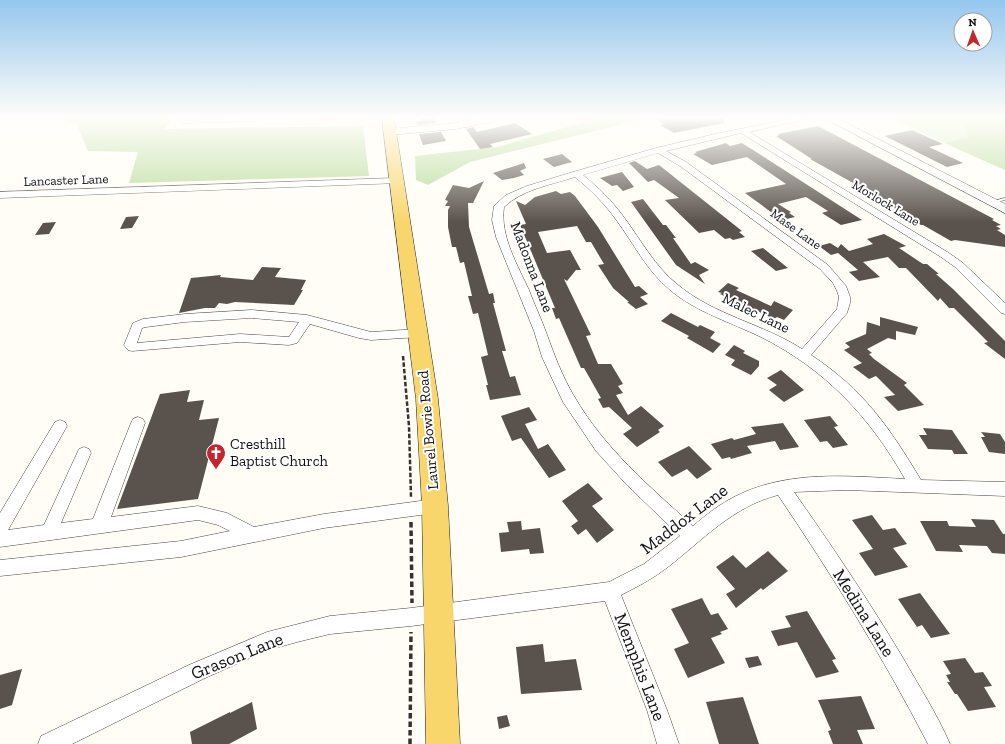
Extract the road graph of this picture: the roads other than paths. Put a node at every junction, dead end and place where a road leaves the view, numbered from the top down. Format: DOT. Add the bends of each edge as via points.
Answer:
graph roads {
  1 [pos="390,153"];
  2 [pos="650,153"];
  3 [pos="664,153"];
  4 [pos="778,153"];
  5 [pos="896,153"];
  6 [pos="576,174"];
  7 [pos="396,181"];
  8 [pos="0,196"];
  9 [pos="1005,199"];
  10 [pos="992,202"];
  11 [pos="1005,209"];
  12 [pos="1005,310"];
  13 [pos="307,319"];
  14 [pos="410,334"];
  15 [pos="803,356"];
  16 [pos="138,423"];
  17 [pos="60,426"];
  18 [pos="84,453"];
  19 [pos="917,486"];
  20 [pos="781,487"];
  21 [pos="1005,489"];
  22 [pos="435,506"];
  23 [pos="99,526"];
  24 [pos="0,528"];
  25 [pos="49,533"];
  26 [pos="253,535"];
  27 [pos="692,536"];
  28 [pos="0,539"];
  29 [pos="0,568"];
  30 [pos="610,591"];
  31 [pos="439,614"];
  32 [pos="49,744"];
  33 [pos="443,744"];
  34 [pos="668,744"];
  35 [pos="939,744"];
  1 -- 7 [label="main road, Laurel Bowie Road"];
  2 -- 6 [label="street, Madonna Lane"];
  3 -- 15 [label="street, Mase Lane" via="683,164 824,267 841,286 846,302 843,310"];
  4 -- 12 [label="street, Morlock Lane" via="945,255 959,265"];
  5 -- 10 [label="street"];
  6 -- 15 [label="street, Malec Lane" via="592,186 610,206 656,270 676,290 777,340"];
  6 -- 27 [label="street, Madonna Lane" via="530,188 503,201 499,206 497,220 501,237 540,331 548,357 568,398 585,425 601,447 632,480"];
  7 -- 8 [label="street, Lancaster Lane"];
  7 -- 14 [label="main road, Laurel Bowie Road"];
  9 -- 10 [label="lane"];
  10 -- 11 [label="street"];
  13 -- 13 [label="street" via="293,340 289,341 240,338 139,347 130,345 137,326 143,323 230,314"];
  13 -- 14 [label="street" via="371,336"];
  14 -- 22 [label="main road, Laurel Bowie Road" via="427,399"];
  15 -- 19 [label="street, Malec Lane" via="828,373 862,404 888,437"];
  16 -- 23 [label="street"];
  17 -- 24 [label="street"];
  18 -- 25 [label="street"];
  19 -- 20 [label="street, Maddox Lane" via="836,484"];
  19 -- 21 [label="street, Maddox Lane"];
  20 -- 27 [label="street, Maddox Lane" via="759,492 741,500"];
  20 -- 35 [label="street, Medina Lane" via="876,628"];
  22 -- 26 [label="street" via="324,521"];
  22 -- 31 [label="main road, Laurel Bowie Road"];
  23 -- 25 [label="street"];
  23 -- 26 [label="street" via="198,513 221,518"];
  25 -- 28 [label="street"];
  26 -- 29 [label="street" via="181,549"];
  27 -- 30 [label="street, Maddox Lane" via="637,578"];
  30 -- 31 [label="street, Maddox Lane"];
  30 -- 34 [label="street, Memphis Lane"];
  31 -- 32 [label="street, Grason Lane" via="330,625 267,641 196,672"];
  31 -- 33 [label="main road, Laurel Bowie Road"];
}
